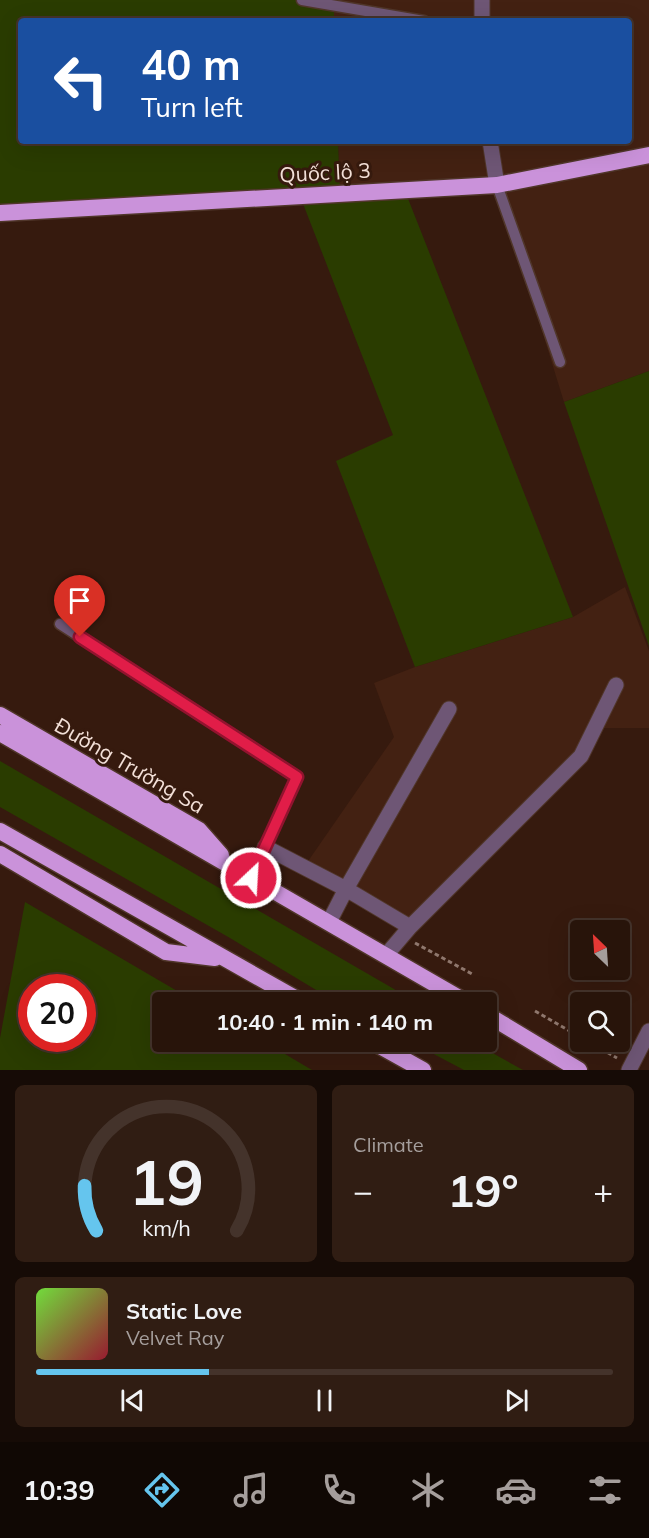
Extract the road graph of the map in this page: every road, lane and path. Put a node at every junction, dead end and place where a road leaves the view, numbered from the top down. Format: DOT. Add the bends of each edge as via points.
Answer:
graph roads {
  1 [pos="302,0"];
  2 [pos="482,0"];
  3 [pos="407,18"];
  4 [pos="482,18"];
  5 [pos="490,144"];
  6 [pos="649,155"];
  7 [pos="497,185"];
  8 [pos="0,213"];
  9 [pos="560,362"];
  10 [pos="60,624"];
  11 [pos="616,685"];
  12 [pos="449,709"];
  13 [pos="0,715"];
  14 [pos="0,733"];
  15 [pos="0,831"];
  16 [pos="265,847"];
  17 [pos="0,854"];
  18 [pos="229,865"];
  19 [pos="251,878"];
  20 [pos="345,889"];
  21 [pos="329,922"];
  22 [pos="406,931"];
  23 [pos="387,954"];
  24 [pos="225,959"];
  25 [pos="474,975"];
  26 [pos="284,992"];
  27 [pos="450,992"];
  28 [pos="535,1011"];
  29 [pos="497,1021"];
  30 [pos="570,1031"];
  31 [pos="649,1031"];
  32 [pos="391,1052"];
  33 [pos="605,1052"];
  34 [pos="630,1068"];
  35 [pos="423,1070"];
  36 [pos="579,1070"];
  1 -- 3 [label="lane"];
  2 -- 4 [label="street"];
  5 -- 7 [label="street"];
  6 -- 7 [label="highway, Quốc lộ 3"];
  7 -- 8 [label="highway, Quốc lộ 3"];
  7 -- 9 [label="lane"];
  10 -- 16 [label="lane" via="297,777"];
  11 -- 22 [label="street" via="581,756"];
  12 -- 20 [label="street"];
  13 -- 18 [label="highway, Đường Trường Sa" via="199,830"];
  14 -- 18 [label="highway, Đường Trường Sa"];
  15 -- 24 [label="highway"];
  16 -- 19 [label="lane"];
  16 -- 20 [label="street"];
  17 -- 24 [label="highway" via="166,952"];
  18 -- 19 [label="highway, Đường Trường Sa"];
  19 -- 21 [label="highway, Đường Trường Sa"];
  20 -- 21 [label="street"];
  20 -- 22 [label="street"];
  21 -- 23 [label="highway, Đường Trường Sa"];
  22 -- 23 [label="street"];
  22 -- 25 [label="path"];
  23 -- 27 [label="highway, Đường Trường Sa"];
  24 -- 26 [label="highway"];
  28 -- 30 [label="path"];
  29 -- 36 [label="highway"];
  31 -- 34 [label="street"];
  32 -- 35 [label="highway"];
  33 -- 34 [label="path"];
}
